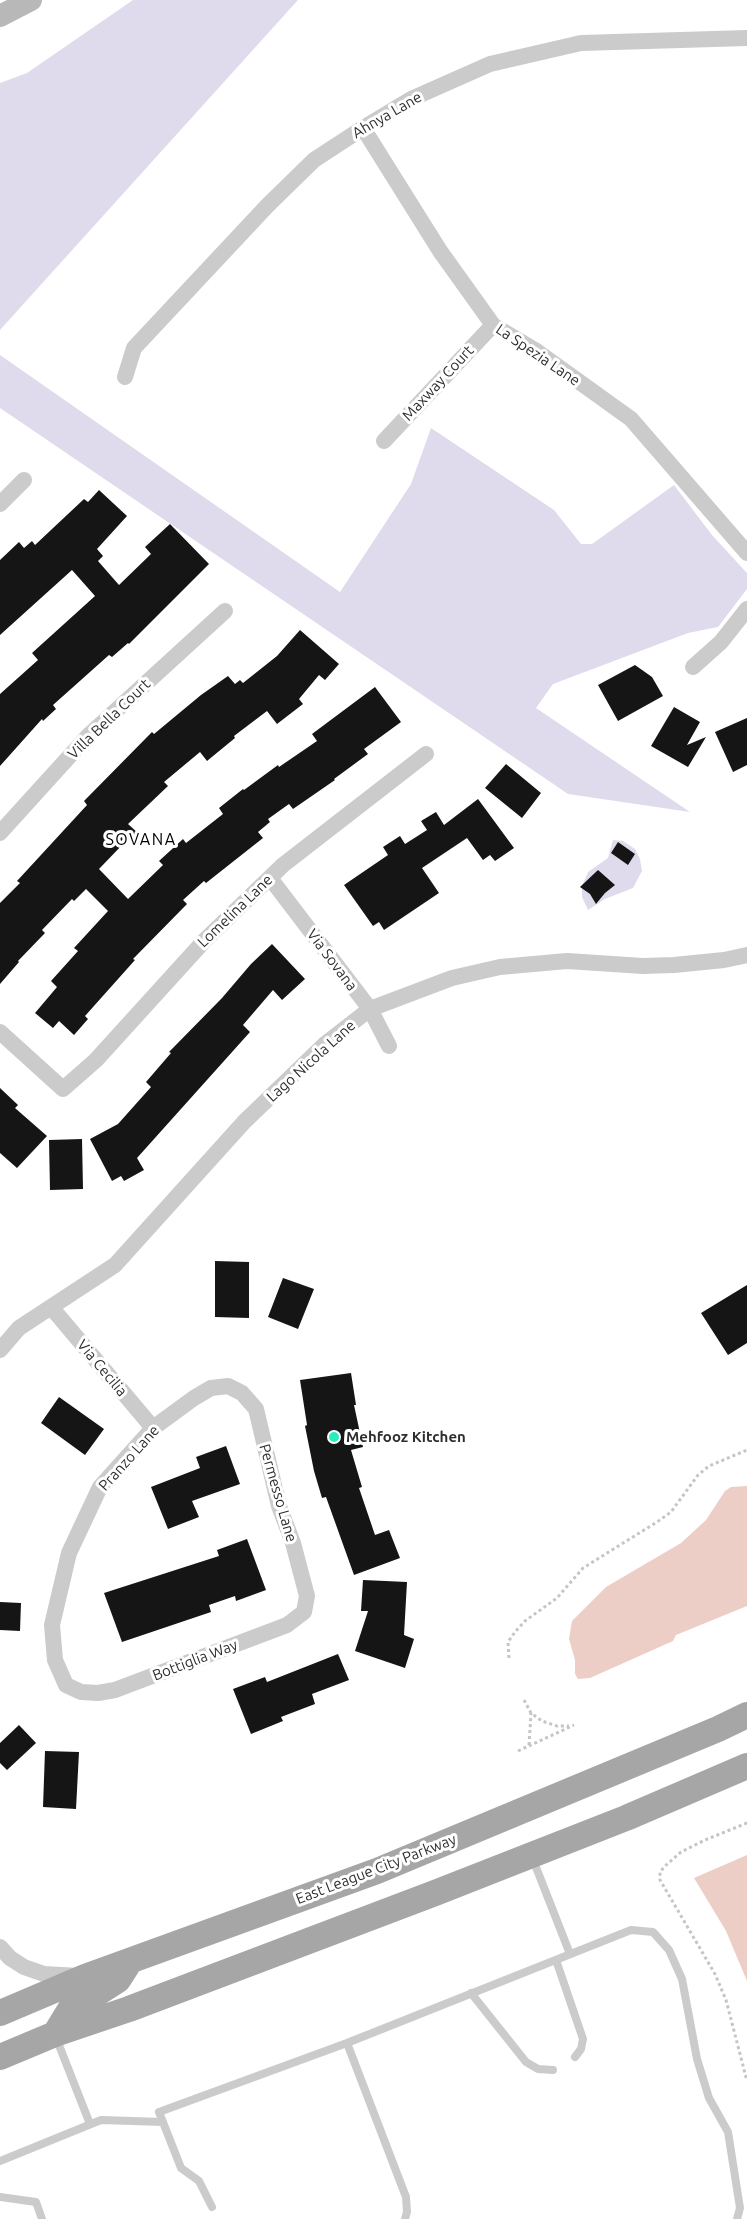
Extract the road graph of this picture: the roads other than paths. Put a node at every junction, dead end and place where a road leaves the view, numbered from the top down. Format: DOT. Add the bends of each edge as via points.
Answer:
graph roads {
  1 [pos="31,0"];
  2 [pos="0,16"];
  3 [pos="747,38"];
  4 [pos="363,128"];
  5 [pos="493,325"];
  6 [pos="125,376"];
  7 [pos="384,441"];
  8 [pos="24,480"];
  9 [pos="0,504"];
  10 [pos="747,553"];
  11 [pos="747,609"];
  12 [pos="225,611"];
  13 [pos="693,668"];
  14 [pos="426,754"];
  15 [pos="0,833"];
  16 [pos="270,878"];
  17 [pos="747,956"];
  18 [pos="370,1009"];
  19 [pos="0,1032"];
  20 [pos="389,1046"];
  21 [pos="51,1307"];
  22 [pos="0,1350"];
  23 [pos="242,1393"];
  24 [pos="153,1428"];
  25 [pos="307,1596"];
  26 [pos="66,1685"];
  27 [pos="747,1715"];
  28 [pos="747,1766"];
  29 [pos="531,1854"];
  30 [pos="0,1947"];
  31 [pos="570,1954"];
  32 [pos="130,1960"];
  33 [pos="556,1960"];
  34 [pos="85,1977"];
  35 [pos="471,1993"];
  36 [pos="0,2013"];
  37 [pos="55,2034"];
  38 [pos="347,2043"];
  39 [pos="0,2057"];
  40 [pos="574,2057"];
  41 [pos="553,2070"];
  42 [pos="163,2122"];
  43 [pos="90,2124"];
  44 [pos="0,2161"];
  45 [pos="0,2197"];
  46 [pos="212,2207"];
  47 [pos="42,2219"];
  48 [pos="405,2219"];
  49 [pos="737,2219"];
  1 -- 2 [label="main road"];
  3 -- 4 [label="street, Ahnya Lane" via="581,43 490,64 411,99"];
  4 -- 5 [label="street, La Spezia Lane" via="440,251"];
  4 -- 6 [label="street, Ahnya Lane" via="314,160 267,206 134,348"];
  5 -- 7 [label="street, Maxway Court"];
  5 -- 10 [label="street, La Spezia Lane" via="536,350 631,420"];
  8 -- 9 [label="street"];
  11 -- 13 [label="street" via="722,642"];
  12 -- 15 [label="street, Villa Bella Court" via="87,737"];
  14 -- 16 [label="street, Lomelina Lane"];
  16 -- 18 [label="street, Via Sovana"];
  16 -- 19 [label="street, Lomelina Lane" via="205,940 96,1060 63,1089"];
  17 -- 18 [label="street, Lago Nicola Lane" via="674,965 567,961 500,967 452,978"];
  18 -- 20 [label="street, Via Sovana"];
  18 -- 21 [label="street, Lago Nicola Lane" via="325,1044 243,1122 115,1265"];
  21 -- 22 [label="street, Lago Nicola Lane" via="19,1328"];
  21 -- 24 [label="street, Via Cecilia"];
  23 -- 24 [label="street, Pranzo Lane" via="228,1386 211,1388"];
  23 -- 25 [label="street, Permesso Lane" via="256,1409 279,1506"];
  24 -- 26 [label="street, Pranzo Lane" via="100,1487 69,1553 52,1625 55,1660"];
  25 -- 26 [label="street, Bottiglia Way" via="304,1612 287,1625 125,1686 98,1694"];
  27 -- 32 [label="main road, East League City Parkway" via="377,1871"];
  28 -- 29 [label="main road"];
  29 -- 31 [label="lane"];
  29 -- 37 [label="main road"];
  30 -- 34 [label="street" via="24,1967 44,1974"];
  31 -- 33 [label="lane"];
  31 -- 49 [label="lane" via="631,1930 653,1932 669,1950 682,1979 694,2048 709,2098 728,2132 740,2208"];
  32 -- 34 [label="main road, East League City Parkway"];
  32 -- 37 [label="main road" via="118,1980 74,2003"];
  33 -- 35 [label="lane"];
  33 -- 40 [label="lane" via="583,2038"];
  34 -- 36 [label="main road, East League City Parkway"];
  35 -- 38 [label="lane"];
  35 -- 41 [label="lane" via="526,2062 538,2069"];
  37 -- 39 [label="main road"];
  37 -- 43 [label="lane"];
  38 -- 42 [label="lane" via="159,2112"];
  38 -- 48 [label="lane" via="406,2197"];
  42 -- 43 [label="lane" via="101,2120"];
  42 -- 46 [label="lane" via="181,2168 200,2181"];
  43 -- 44 [label="lane"];
  45 -- 47 [label="lane" via="36,2202"];
}
